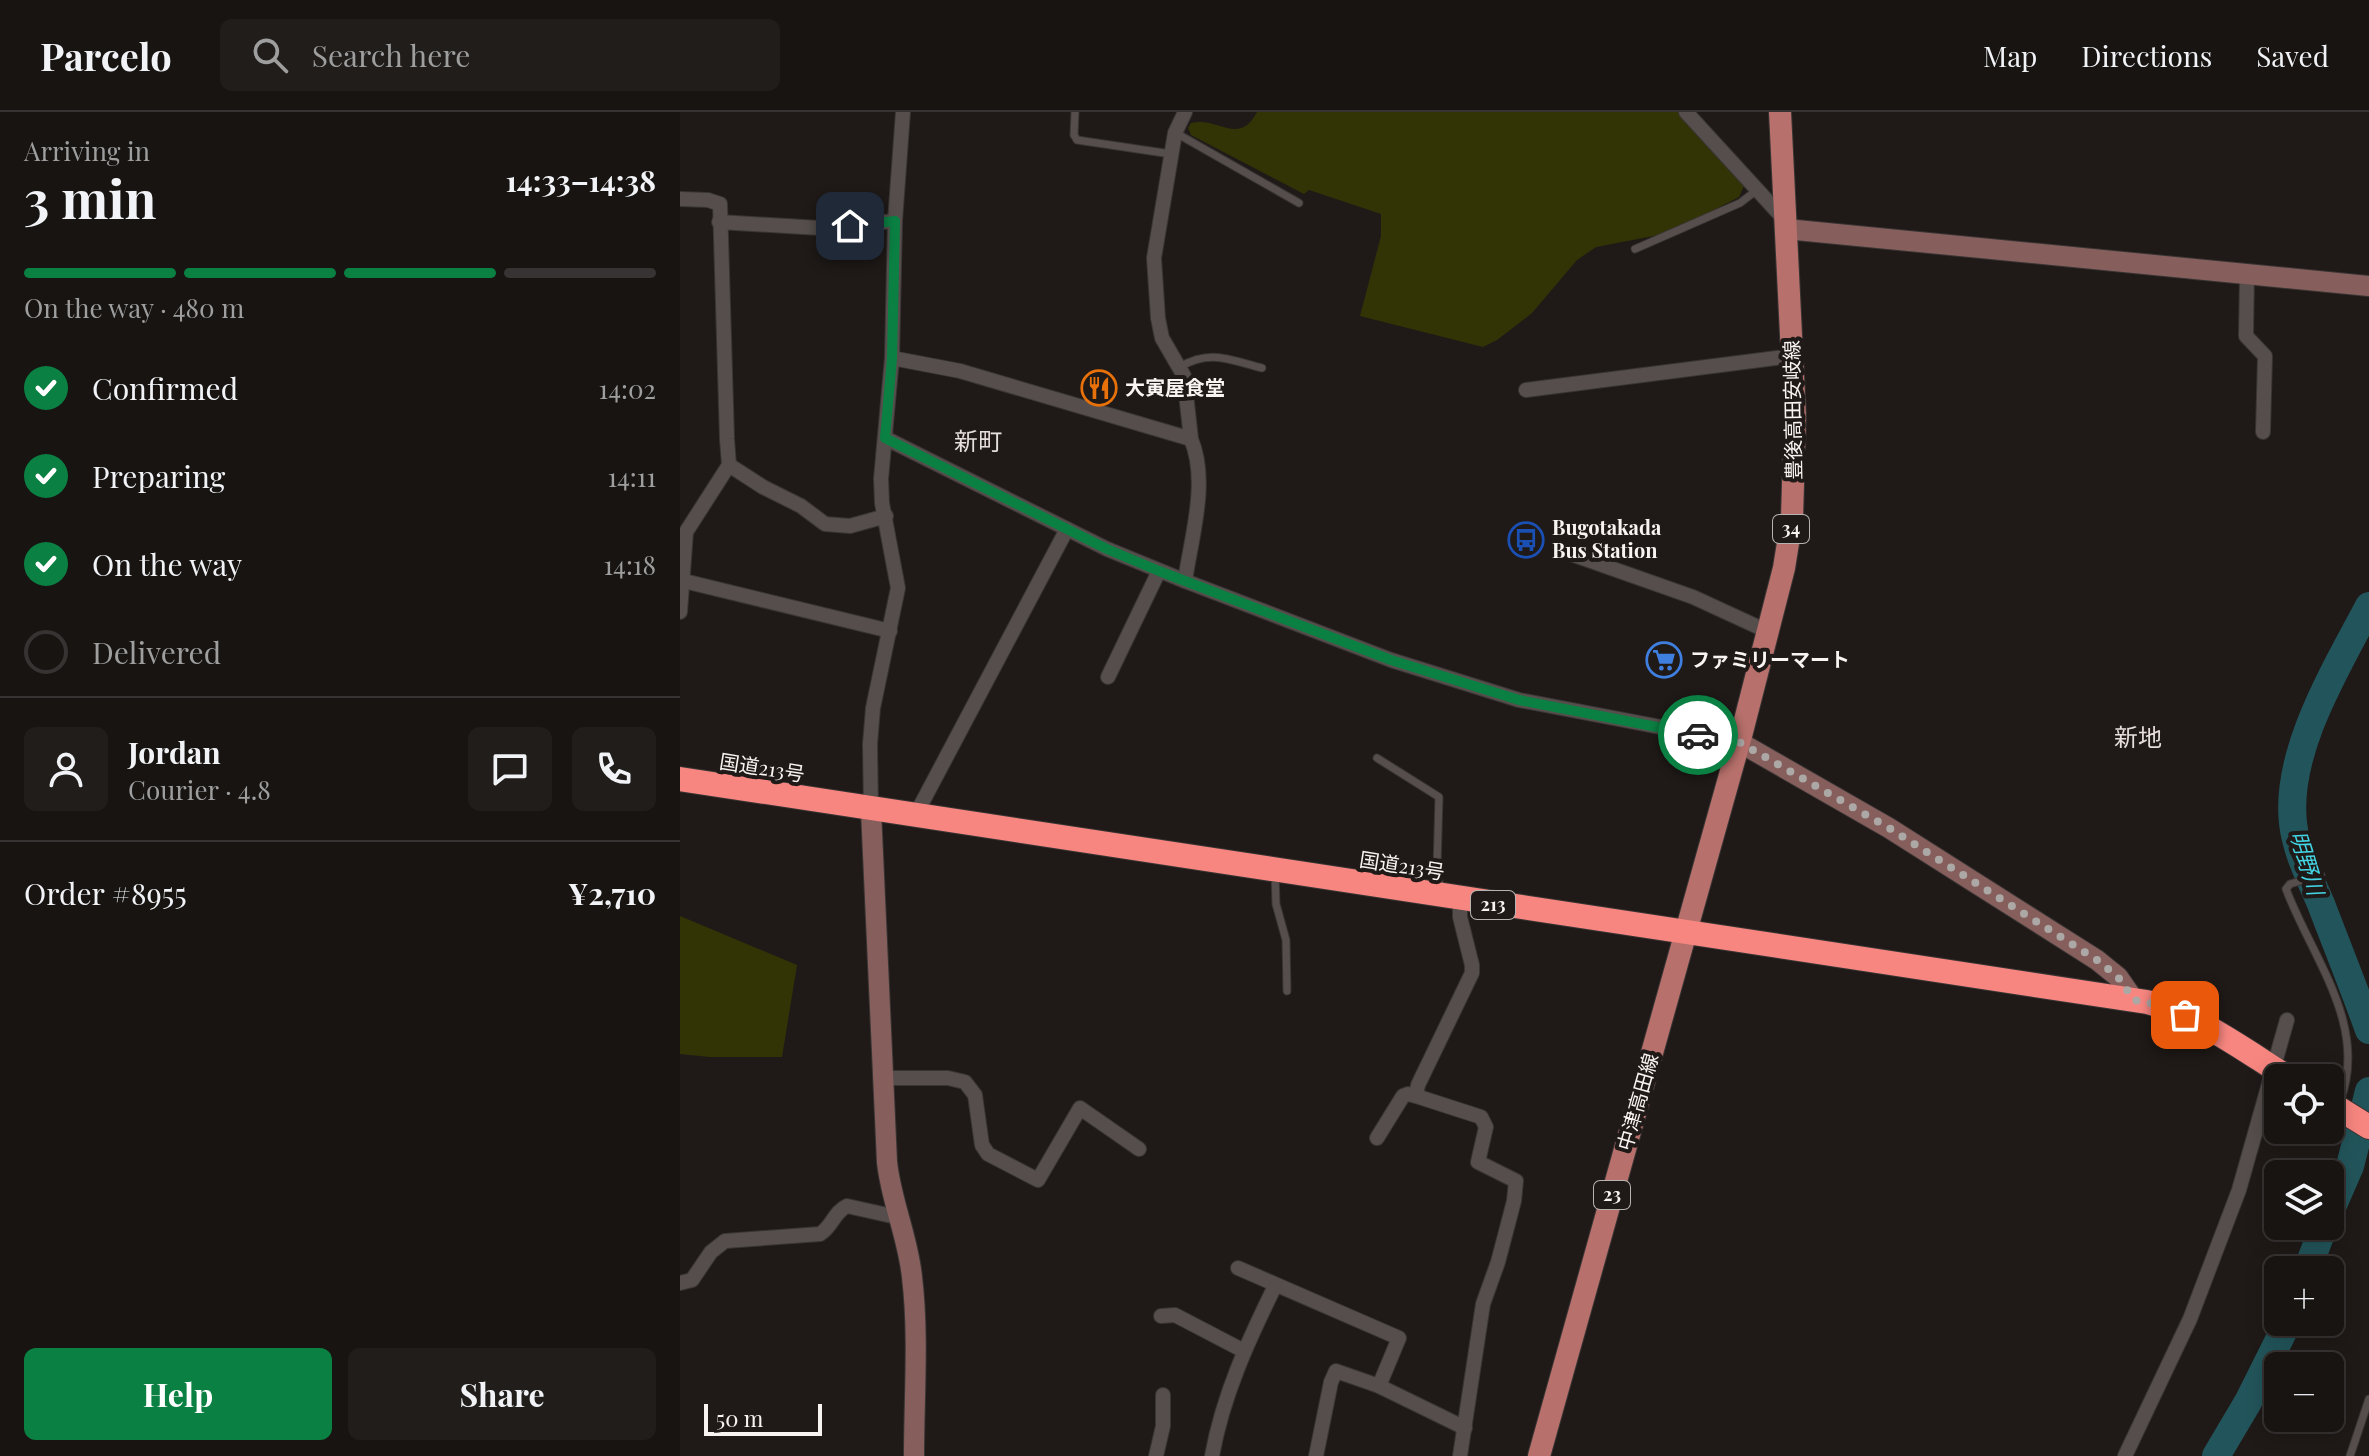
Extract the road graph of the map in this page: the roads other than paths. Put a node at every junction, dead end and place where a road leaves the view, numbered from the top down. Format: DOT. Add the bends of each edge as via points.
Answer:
graph roads {
  1 [pos="903,112"];
  2 [pos="1075,112"];
  3 [pos="1185,112"];
  4 [pos="1686,112"];
  5 [pos="1780,112"];
  6 [pos="1175,133"];
  7 [pos="1171,154"];
  8 [pos="1757,190"];
  9 [pos="680,199"];
  10 [pos="1299,203"];
  11 [pos="895,221"];
  12 [pos="719,222"];
  13 [pos="1786,224"];
  14 [pos="1635,249"];
  15 [pos="2247,274"];
  16 [pos="2369,286"];
  17 [pos="1792,356"];
  18 [pos="892,358"];
  19 [pos="1179,367"];
  20 [pos="1262,368"];
  21 [pos="1526,390"];
  22 [pos="2263,432"];
  23 [pos="885,438"];
  24 [pos="1191,439"];
  25 [pos="729,465"];
  26 [pos="886,516"];
  27 [pos="1067,529"];
  28 [pos="1568,553"];
  29 [pos="1159,571"];
  30 [pos="682,580"];
  31 [pos="1185,581"];
  32 [pos="680,612"];
  33 [pos="890,631"];
  34 [pos="1769,632"];
  35 [pos="1108,677"];
  36 [pos="1739,742"];
  37 [pos="1377,758"];
  38 [pos="680,779"];
  39 [pos="871,810"];
  40 [pos="915,816"];
  41 [pos="1275,871"];
  42 [pos="2321,875"];
  43 [pos="1450,898"];
  44 [pos="1685,934"];
  45 [pos="1287,991"];
  46 [pos="2134,1000"];
  47 [pos="2287,1020"];
  48 [pos="2266,1064"];
  49 [pos="2282,1064"];
  50 [pos="884,1078"];
  51 [pos="2344,1085"];
  52 [pos="1416,1096"];
  53 [pos="2344,1112"];
  54 [pos="2264,1120"];
  55 [pos="2369,1127"];
  56 [pos="1377,1138"];
  57 [pos="1139,1149"];
  58 [pos="901,1218"];
  59 [pos="1238,1268"];
  60 [pos="680,1283"];
  61 [pos="1275,1286"];
  62 [pos="1161,1316"];
  63 [pos="1244,1351"];
  64 [pos="1379,1386"];
  65 [pos="1163,1395"];
  66 [pos="2369,1399"];
  67 [pos="1465,1428"];
  68 [pos="914,1456"];
  69 [pos="1156,1456"];
  70 [pos="1212,1456"];
  71 [pos="1316,1456"];
  72 [pos="1460,1456"];
  73 [pos="1539,1456"];
  74 [pos="2125,1456"];
  75 [pos="2350,1456"];
  1 -- 11 [label="street"];
  2 -- 7 [label="lane" via="1077,140"];
  3 -- 6 [label="street"];
  4 -- 8 [label="street"];
  5 -- 13 [label="main road, 豊後高田安岐線 / 34"];
  6 -- 7 [label="street"];
  6 -- 10 [label="lane"];
  7 -- 19 [label="street" via="1154,270 1162,338"];
  8 -- 13 [label="street"];
  8 -- 14 [label="lane" via="1727,209"];
  9 -- 12 [label="street" via="720,204"];
  11 -- 12 [label="street" via="820,228"];
  11 -- 18 [label="street"];
  12 -- 25 [label="street"];
  13 -- 15 [label="street"];
  13 -- 17 [label="main road, 豊後高田安岐線 / 34"];
  15 -- 16 [label="street"];
  15 -- 22 [label="street" via="2246,336 2265,356"];
  17 -- 21 [label="street"];
  17 -- 34 [label="main road, 豊後高田安岐線 / 34" via="1792,518"];
  18 -- 23 [label="street"];
  18 -- 24 [label="street" via="960,371"];
  19 -- 20 [label="lane" via="1213,355"];
  19 -- 24 [label="street"];
  23 -- 26 [label="street" via="881,479"];
  23 -- 27 [label="street"];
  24 -- 31 [label="street" via="1197,488"];
  25 -- 26 [label="street" via="825,524 850,526"];
  25 -- 30 [label="street" via="686,532"];
  26 -- 33 [label="street" via="898,588"];
  27 -- 29 [label="street"];
  27 -- 40 [label="street"];
  28 -- 34 [label="street" via="1693,597"];
  29 -- 31 [label="street"];
  29 -- 35 [label="street"];
  30 -- 32 [label="street"];
  30 -- 33 [label="street"];
  31 -- 36 [label="street" via="1477,688"];
  33 -- 39 [label="street" via="873,708"];
  34 -- 36 [label="main road, 豊後高田安岐線 / 34"];
  36 -- 44 [label="main road, 豊後高田安岐線 / 34"];
  36 -- 46 [label="street" via="1889,828 2097,960"];
  37 -- 43 [label="lane" via="1439,797 1437,867"];
  38 -- 39 [label="highway, 国道213号 / 213"];
  39 -- 40 [label="highway, 国道213号 / 213"];
  39 -- 50 [label="street"];
  40 -- 41 [label="highway, 国道213号 / 213"];
  41 -- 43 [label="highway, 国道213号 / 213"];
  41 -- 45 [label="lane" via="1276,904 1286,940"];
  42 -- 51 [label="lane" via="2286,889 2332,989 2349,1042"];
  43 -- 44 [label="highway, 国道213号 / 213"];
  43 -- 52 [label="street" via="1460,917 1472,973"];
  44 -- 46 [label="highway, 国道213号 / 213"];
  44 -- 73 [label="main road, 中津高田線 / 23"];
  46 -- 48 [label="highway, 国道213号 / 213" via="2185,1015"];
  47 -- 49 [label="street"];
  50 -- 57 [label="street" via="965,1082 975,1095 988,1154 1038,1180 1080,1108"];
  50 -- 58 [label="street" via="889,1182"];
  52 -- 56 [label="street" via="1403,1096"];
  52 -- 67 [label="street" via="1481,1117 1486,1127 1478,1162 1516,1181 1483,1304"];
  53 -- 55 [label="highway"];
  54 -- 74 [label="street" via="2190,1319"];
  58 -- 60 [label="street" via="847,1206 820,1234 725,1241 692,1280"];
  58 -- 68 [label="street" via="914,1303"];
  59 -- 61 [label="street"];
  61 -- 63 [label="street"];
  61 -- 64 [label="street" via="1399,1338"];
  62 -- 63 [label="street" via="1175,1315"];
  63 -- 70 [label="street"];
  64 -- 67 [label="street"];
  64 -- 71 [label="street" via="1336,1371"];
  65 -- 69 [label="street"];
  66 -- 75 [label="lane"];
  67 -- 72 [label="street"];
}
